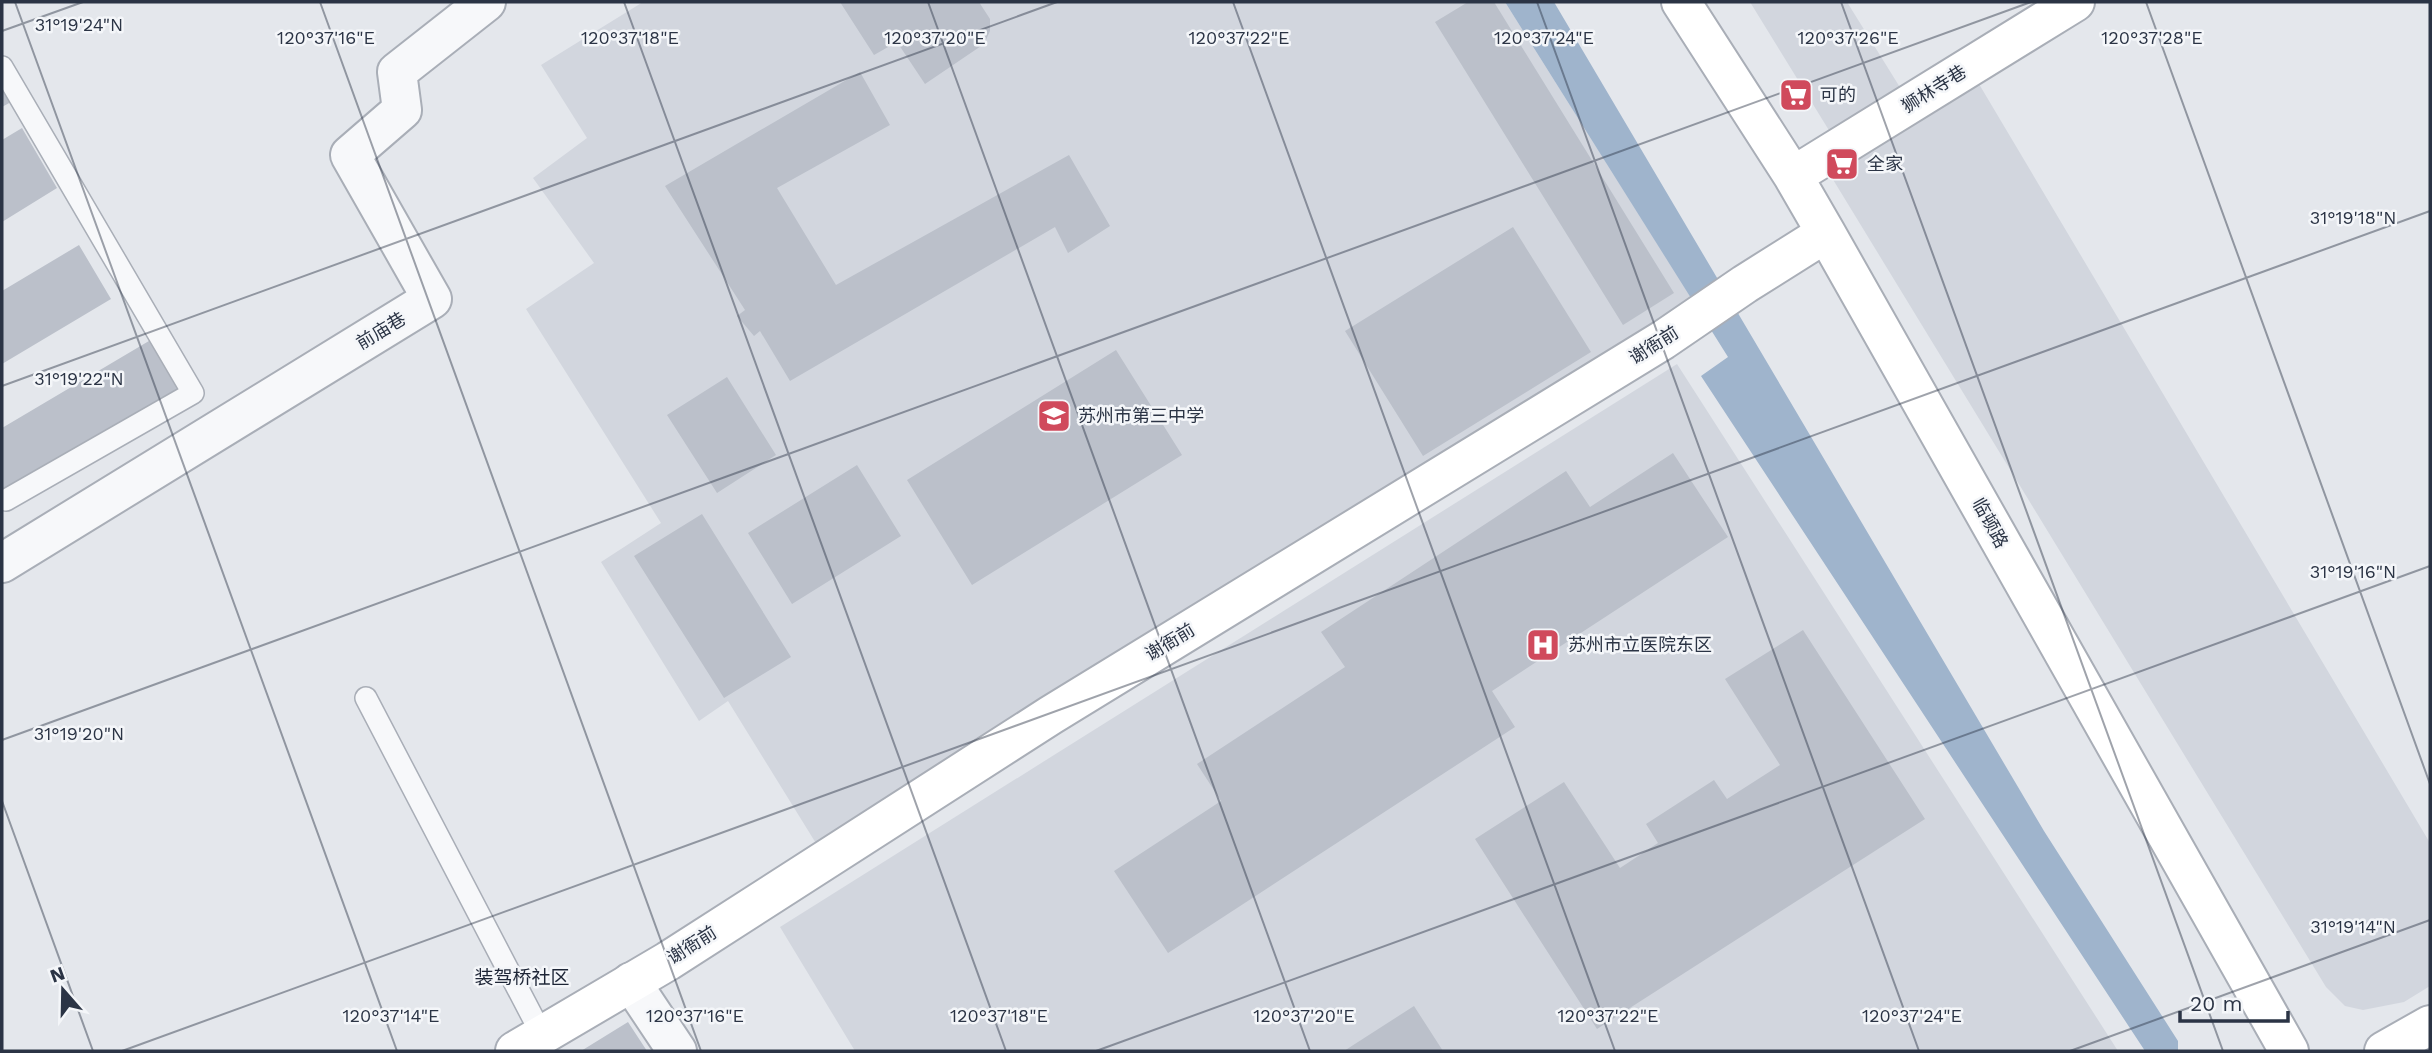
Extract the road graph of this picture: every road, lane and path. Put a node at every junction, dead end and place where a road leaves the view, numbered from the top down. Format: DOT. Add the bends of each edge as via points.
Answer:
graph roads {
  1 [pos="485,2"];
  2 [pos="1681,2"];
  3 [pos="2075,2"];
  4 [pos="2,67"];
  5 [pos="1793,176"];
  6 [pos="1826,233"];
  7 [pos="6,500"];
  8 [pos="2,563"];
  9 [pos="366,698"];
  10 [pos="631,982"];
  11 [pos="2430,1025"];
  12 [pos="528,1043"];
  13 [pos="677,1051"];
  14 [pos="2289,1051"];
  15 [pos="2385,1051"];
  1 -- 8 [label="street, 前庙巷" via="397,72 402,110 351,155 432,299"];
  2 -- 5 [label="street, 临顿路"];
  3 -- 5 [label="street, 狮林寺巷"];
  4 -- 7 [label="lane" via="193,393"];
  5 -- 6 [label="street, 临顿路"];
  6 -- 10 [label="street, 谢衙前" via="1663,340 1051,715"];
  6 -- 14 [label="street, 临顿路"];
  9 -- 12 [label="lane"];
  10 -- 12 [label="street, 谢衙前"];
  10 -- 13 [label="street"];
  11 -- 15 [label="street"];
}
